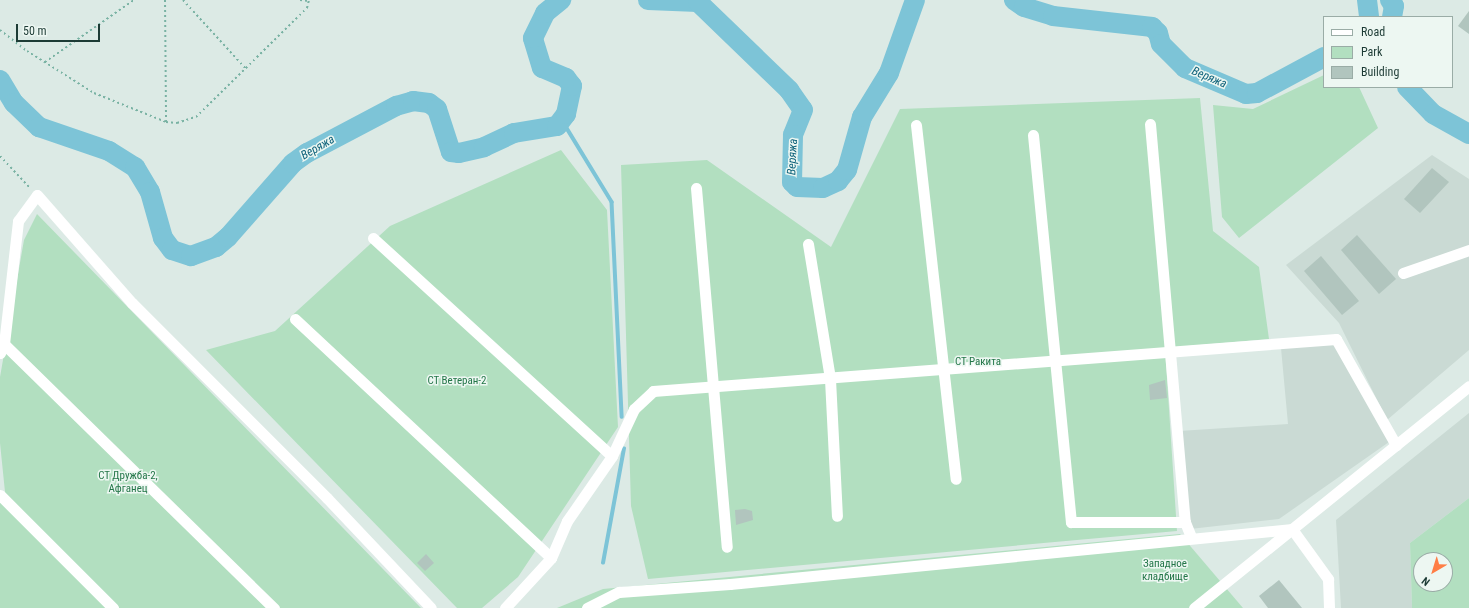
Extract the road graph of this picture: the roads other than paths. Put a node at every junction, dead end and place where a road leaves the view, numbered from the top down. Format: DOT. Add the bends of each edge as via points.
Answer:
graph roads {
  1 [pos="1150,124"];
  2 [pos="916,125"];
  3 [pos="1032,135"];
  4 [pos="696,188"];
  5 [pos="373,238"];
  6 [pos="808,244"];
  7 [pos="1469,250"];
  8 [pos="1403,273"];
  9 [pos="295,319"];
  10 [pos="2,348"];
  11 [pos="1172,353"];
  12 [pos="1057,361"];
  13 [pos="943,369"];
  14 [pos="830,379"];
  15 [pos="715,386"];
  16 [pos="1469,386"];
  17 [pos="1396,445"];
  18 [pos="612,456"];
  19 [pos="956,479"];
  20 [pos="0,495"];
  21 [pos="837,516"];
  22 [pos="1185,522"];
  23 [pos="1292,529"];
  24 [pos="1191,537"];
  25 [pos="727,547"];
  26 [pos="551,558"];
  27 [pos="511,607"];
  28 [pos="113,608"];
  29 [pos="274,608"];
  30 [pos="432,608"];
  31 [pos="586,608"];
  32 [pos="1194,608"];
  33 [pos="1329,608"];
  1 -- 11 [label="street"];
  2 -- 13 [label="street"];
  3 -- 12 [label="street"];
  4 -- 15 [label="street"];
  5 -- 18 [label="street"];
  6 -- 14 [label="street"];
  7 -- 8 [label="street"];
  9 -- 26 [label="street"];
  10 -- 29 [label="street"];
  10 -- 30 [label="street" via="18,221 37,194 132,303 327,498"];
  11 -- 12 [label="street"];
  11 -- 17 [label="street" via="1336,338"];
  11 -- 22 [label="street"];
  12 -- 13 [label="street"];
  12 -- 22 [label="street" via="1071,522"];
  13 -- 14 [label="street"];
  13 -- 19 [label="street"];
  14 -- 15 [label="street"];
  14 -- 21 [label="street"];
  15 -- 18 [label="street" via="653,391 634,409"];
  15 -- 25 [label="street"];
  16 -- 17 [label="street"];
  17 -- 23 [label="street"];
  18 -- 26 [label="street" via="568,521"];
  20 -- 28 [label="street"];
  22 -- 24 [label="street"];
  23 -- 24 [label="street"];
  23 -- 32 [label="street"];
  23 -- 33 [label="street" via="1328,579"];
  24 -- 31 [label="street" via="730,584 620,592"];
  26 -- 27 [label="street"];
}
